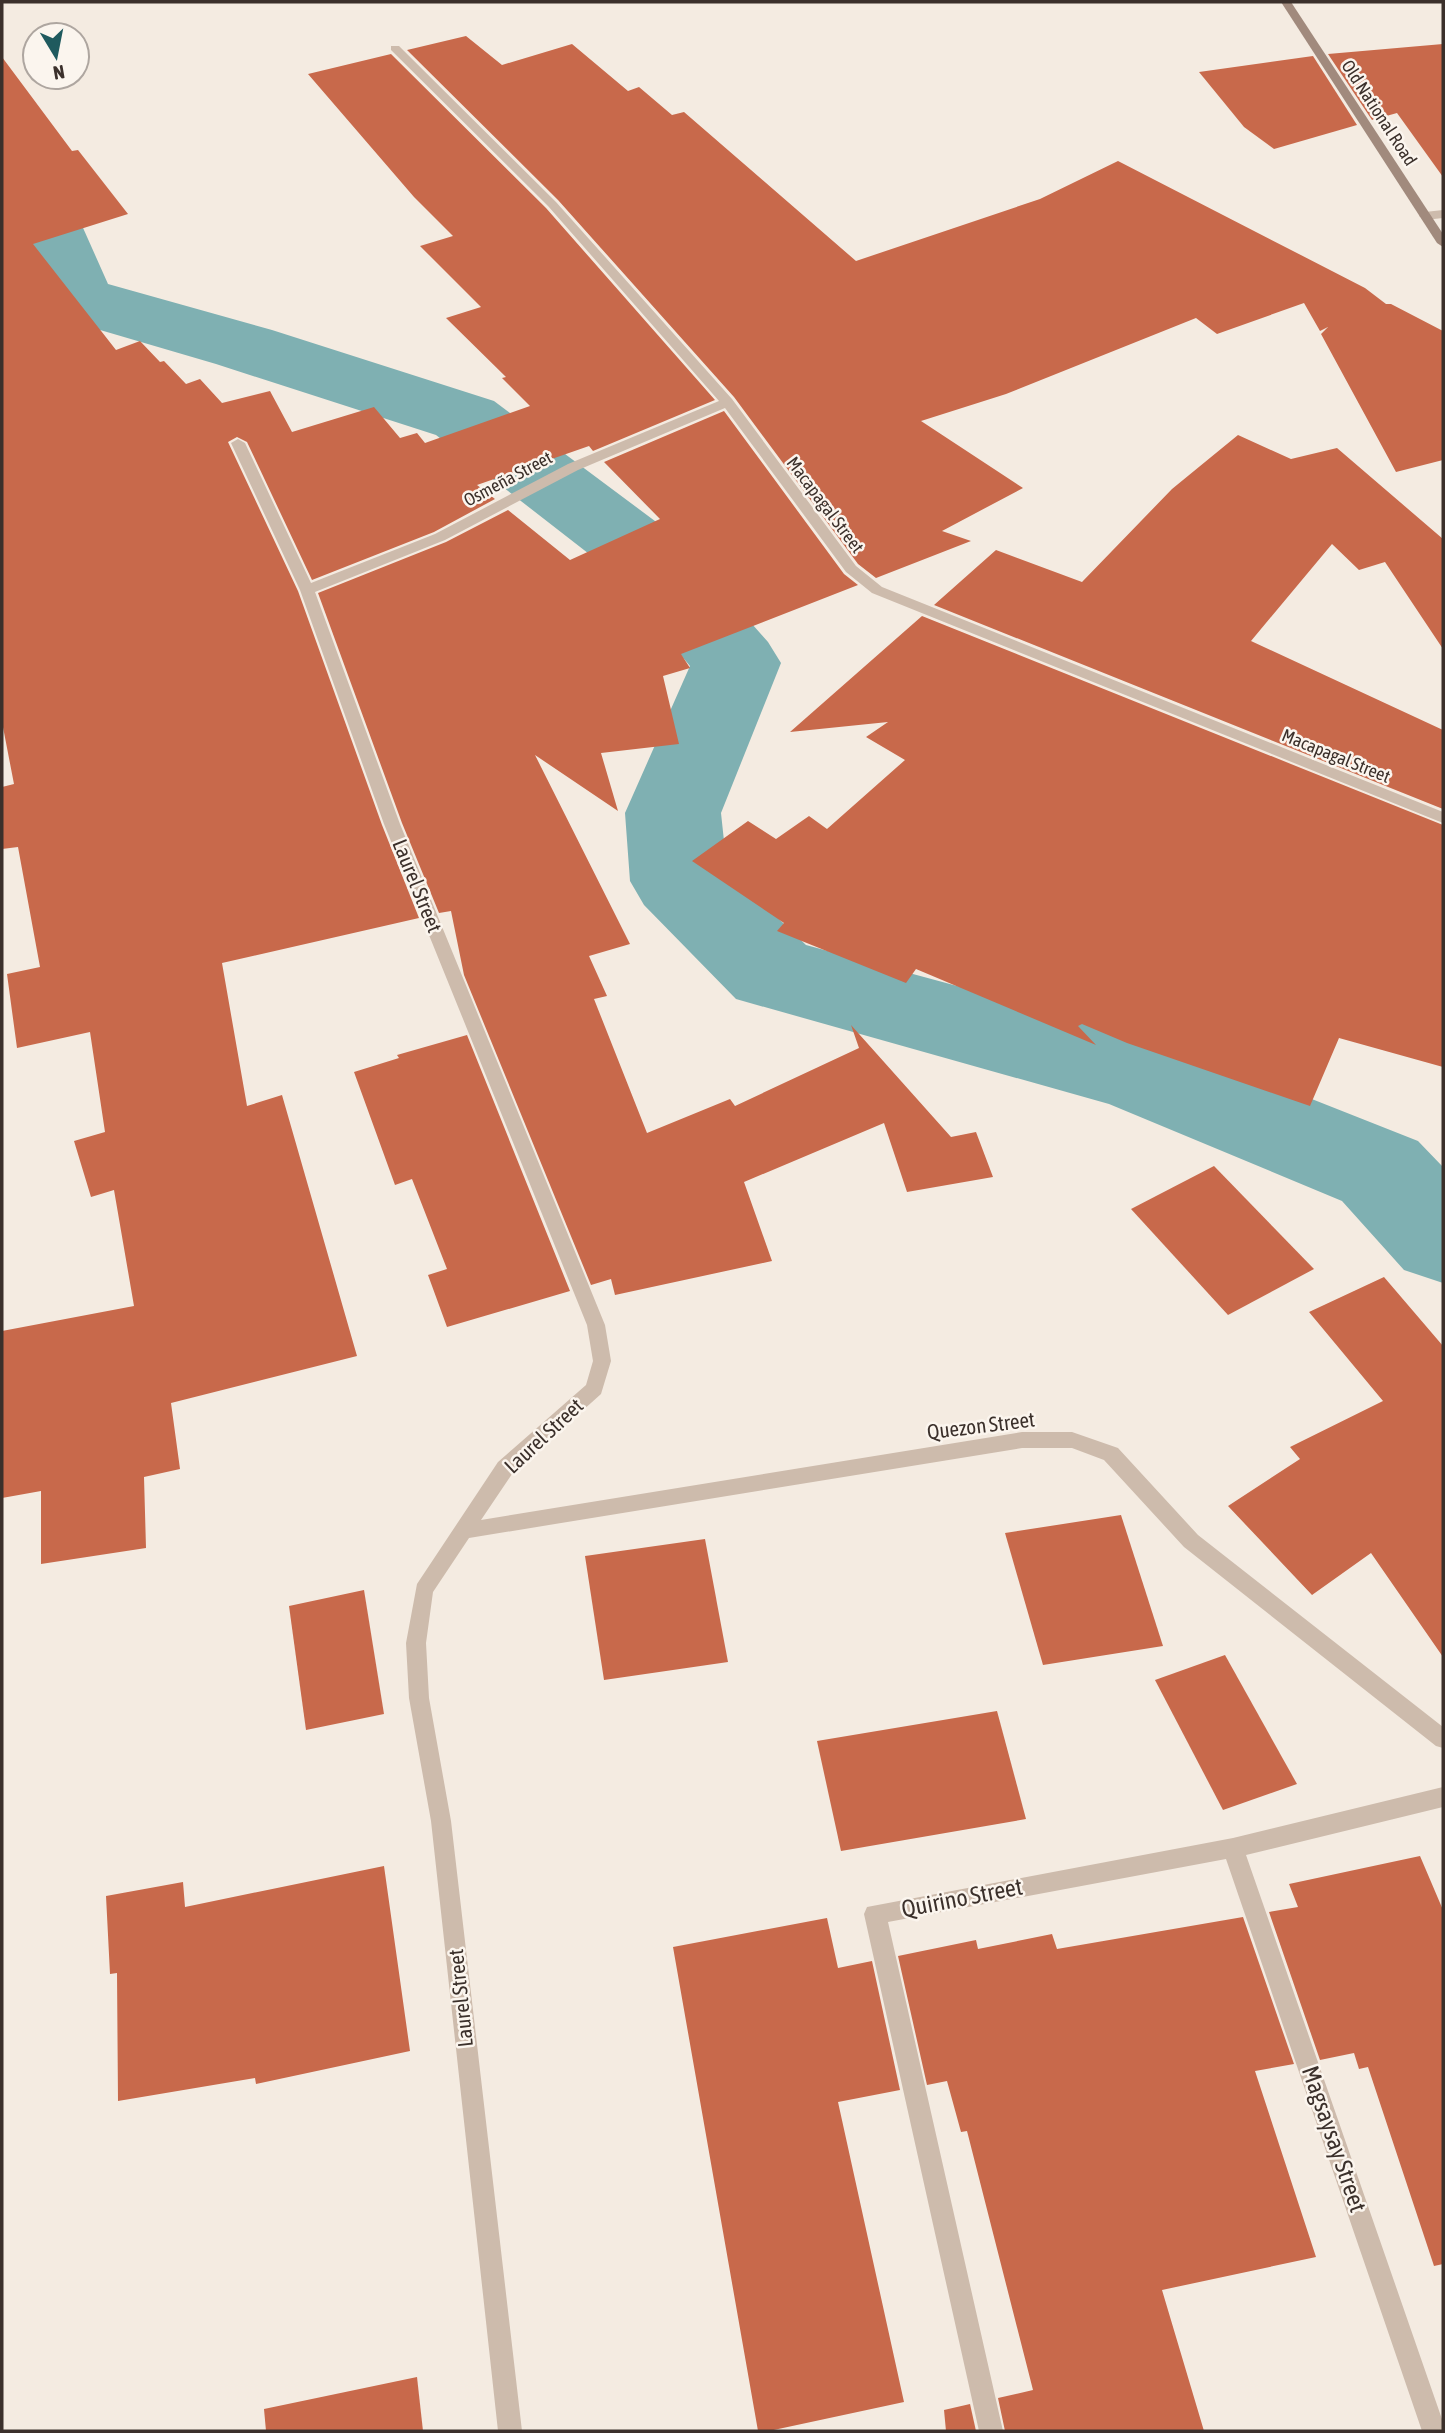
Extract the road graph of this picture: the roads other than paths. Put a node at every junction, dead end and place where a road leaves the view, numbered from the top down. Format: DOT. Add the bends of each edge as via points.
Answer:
graph roads {
  1 [pos="1286,2"];
  2 [pos="395,48"];
  3 [pos="1443,214"];
  4 [pos="1425,216"];
  5 [pos="1443,243"];
  6 [pos="727,401"];
  7 [pos="238,443"];
  8 [pos="307,590"];
  9 [pos="1443,818"];
  10 [pos="463,1531"];
  11 [pos="1443,1739"];
  12 [pos="1443,1797"];
  13 [pos="1233,1848"];
  14 [pos="510,2431"];
  15 [pos="991,2431"];
  16 [pos="1434,2431"];
  1 -- 4 [label="main road, Old National Road"];
  2 -- 6 [label="street, Macapagal Street" via="552,204"];
  3 -- 4 [label="street"];
  4 -- 5 [label="main road, Old National Road"];
  6 -- 8 [label="street, Osmeña Street" via="573,467 440,537"];
  6 -- 9 [label="street, Macapagal Street" via="851,569 877,590"];
  7 -- 8 [label="street, Laurel Street"];
  8 -- 10 [label="street, Laurel Street" via="392,824 596,1325 602,1361 594,1389 505,1468"];
  10 -- 11 [label="street, Quezon Street" via="1022,1440 1072,1440 1111,1454 1191,1541"];
  10 -- 14 [label="street, Laurel Street" via="424,1590 416,1643 419,1698 441,1821"];
  12 -- 13 [label="street, Quirino Street"];
  13 -- 15 [label="street, Quirino Street" via="876,1914"];
  13 -- 16 [label="street, Magsaysay Street"];
}
